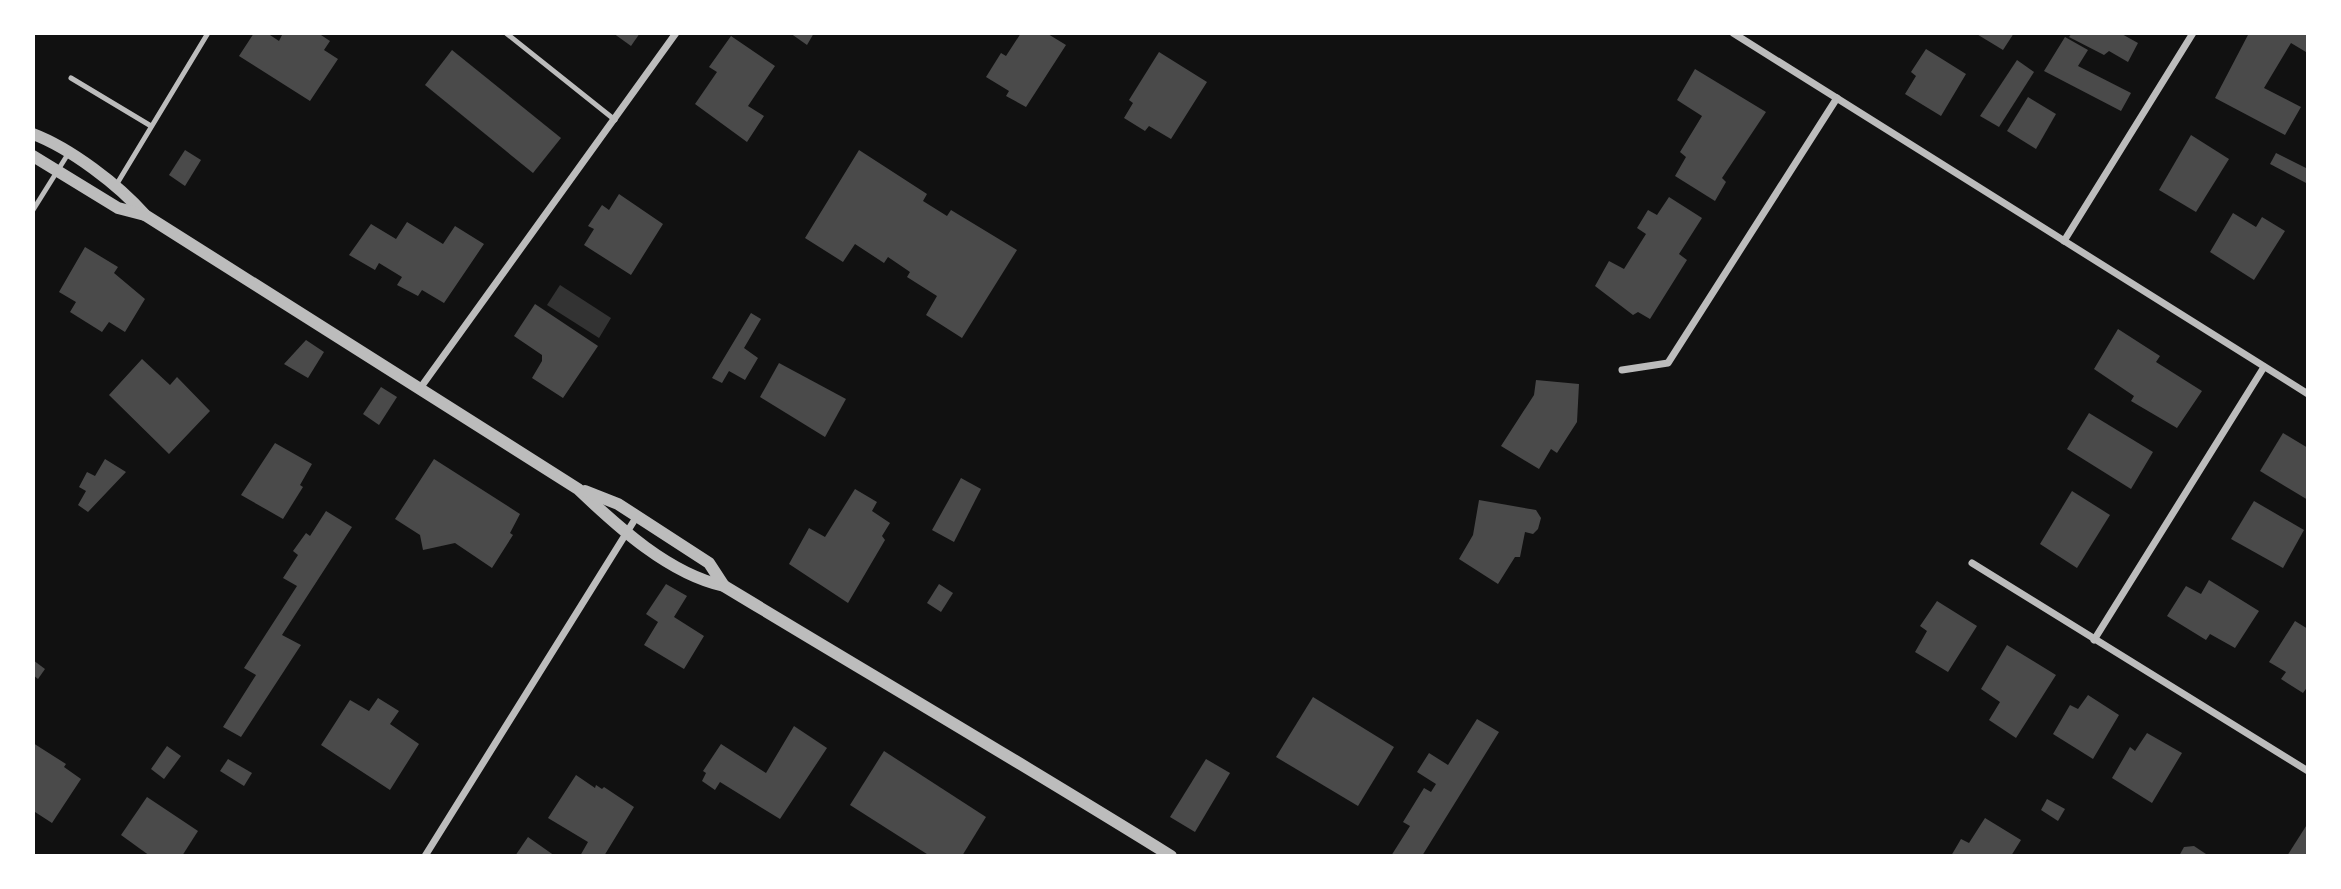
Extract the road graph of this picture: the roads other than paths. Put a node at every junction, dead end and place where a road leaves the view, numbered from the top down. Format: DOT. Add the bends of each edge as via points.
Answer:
graph roads {
  1 [pos="208,33"];
  2 [pos="506,33"];
  3 [pos="677,33"];
  4 [pos="1733,33"];
  5 [pos="2193,33"];
  6 [pos="71,78"];
  7 [pos="1837,98"];
  8 [pos="615,120"];
  9 [pos="151,126"];
  10 [pos="33,134"];
  11 [pos="68,154"];
  12 [pos="33,156"];
  13 [pos="56,171"];
  14 [pos="115,187"];
  15 [pos="33,210"];
  16 [pos="145,215"];
  17 [pos="2064,241"];
  18 [pos="2264,367"];
  19 [pos="1622,370"];
  20 [pos="421,387"];
  21 [pos="2308,394"];
  22 [pos="578,489"];
  23 [pos="638,516"];
  24 [pos="628,533"];
  25 [pos="1972,563"];
  26 [pos="724,586"];
  27 [pos="2094,640"];
  28 [pos="2308,771"];
  29 [pos="425,856"];
  30 [pos="1171,856"];
  1 -- 9 [label="lane"];
  2 -- 8 [label="lane"];
  3 -- 8 [label="street"];
  4 -- 7 [label="street"];
  5 -- 17 [label="street"];
  6 -- 9 [label="lane"];
  7 -- 17 [label="street"];
  7 -- 19 [label="street" via="1668,363"];
  8 -- 20 [label="street"];
  9 -- 14 [label="lane"];
  10 -- 11 [label="street"];
  11 -- 13 [label="lane"];
  11 -- 14 [label="street"];
  12 -- 13 [label="street"];
  13 -- 15 [label="lane"];
  13 -- 16 [label="street" via="118,208"];
  14 -- 16 [label="street"];
  16 -- 20 [label="street"];
  17 -- 18 [label="street"];
  18 -- 21 [label="street"];
  18 -- 27 [label="street"];
  20 -- 22 [label="street"];
  22 -- 23 [label="street" via="618,503"];
  22 -- 24 [label="street"];
  23 -- 24 [label="street"];
  23 -- 26 [label="street" via="709,563"];
  24 -- 26 [label="street" via="701,581"];
  24 -- 29 [label="street"];
  25 -- 27 [label="street"];
  26 -- 30 [label="street"];
  27 -- 28 [label="street"];
}
